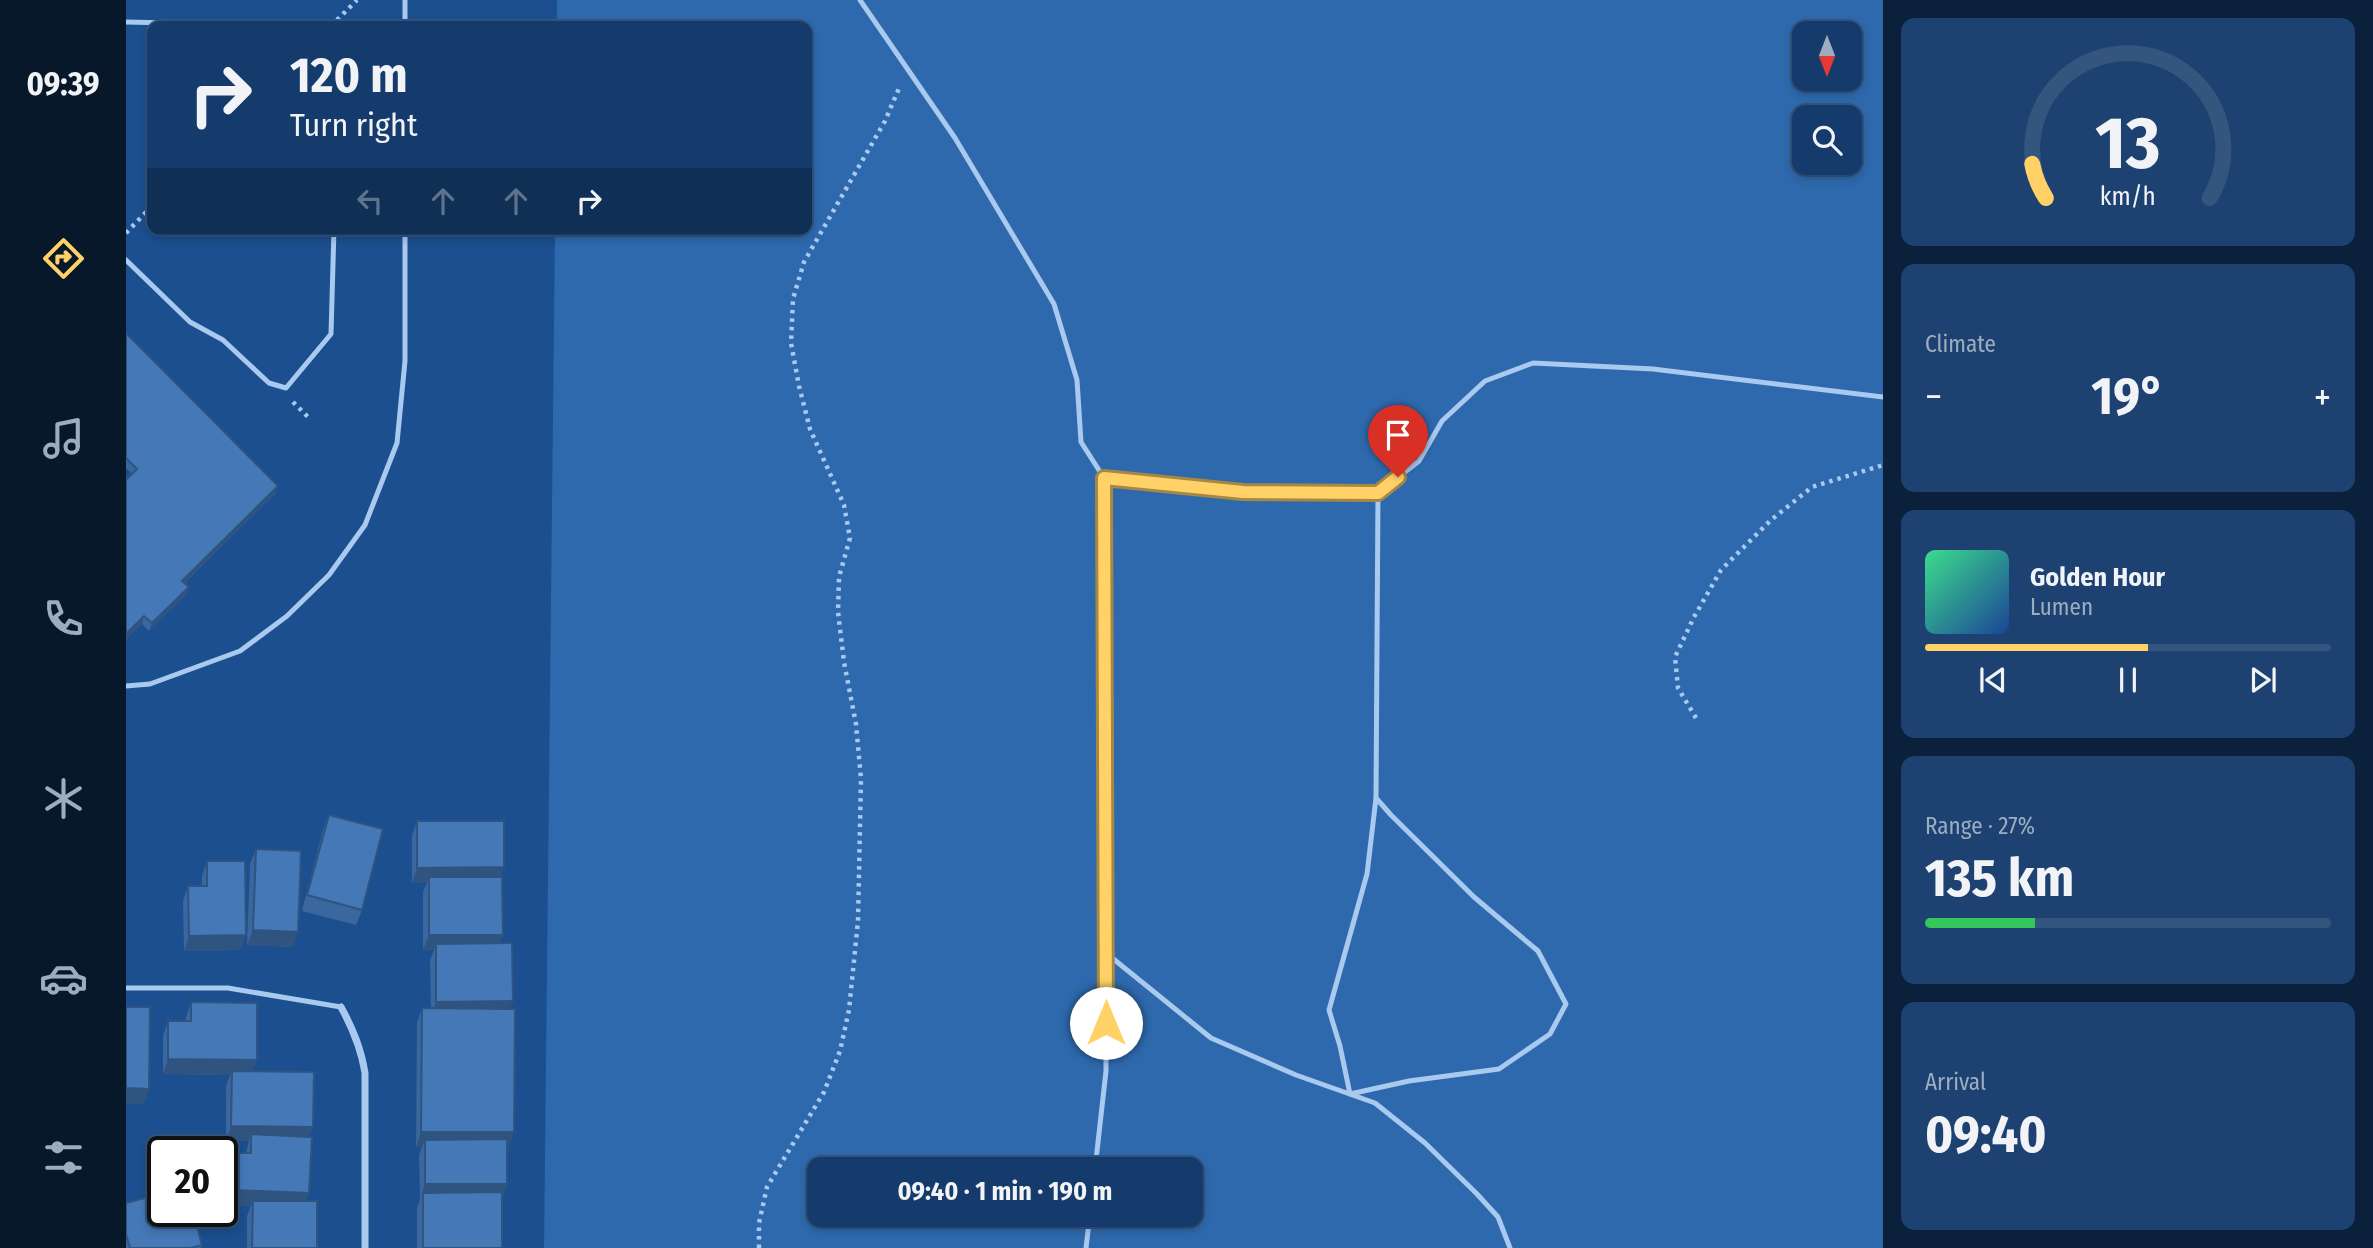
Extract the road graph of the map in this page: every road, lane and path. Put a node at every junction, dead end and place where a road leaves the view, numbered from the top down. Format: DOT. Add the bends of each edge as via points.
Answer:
graph roads {
  1 [pos="357,0"];
  2 [pos="405,0"];
  3 [pos="860,0"];
  4 [pos="336,21"];
  5 [pos="405,21"];
  6 [pos="126,22"];
  7 [pos="147,22"];
  8 [pos="907,69"];
  9 [pos="147,211"];
  10 [pos="126,233"];
  11 [pos="334,235"];
  12 [pos="405,235"];
  13 [pos="126,260"];
  14 [pos="1883,397"];
  15 [pos="1883,465"];
  16 [pos="1104,478"];
  17 [pos="1378,493"];
  18 [pos="126,686"];
  19 [pos="1696,718"];
  20 [pos="1376,798"];
  21 [pos="1106,953"];
  22 [pos="126,988"];
  23 [pos="341,1007"];
  24 [pos="1350,1094"];
  25 [pos="1096,1157"];
  26 [pos="1088,1227"];
  27 [pos="365,1248"];
  28 [pos="759,1248"];
  29 [pos="1086,1248"];
  30 [pos="1510,1248"];
  1 -- 4 [label="path"];
  2 -- 5 [label="lane"];
  3 -- 8 [label="lane"];
  6 -- 7 [label="lane"];
  8 -- 16 [label="lane" via="1054,304 1077,380 1081,442"];
  8 -- 28 [label="path" via="885,121 804,262 793,299 791,343 799,386 810,429 844,505 850,538 839,577 838,612 861,779 858,921 849,1010 839,1051 824,1092 767,1187"];
  9 -- 10 [label="path"];
  11 -- 13 [label="lane" via="331,334 286,388 269,383 223,340 190,322"];
  12 -- 18 [label="lane" via="405,360 397,443 365,525 329,575 287,616 240,652 150,684"];
  14 -- 17 [label="lane" via="1653,369 1533,363 1485,381 1442,421 1419,461"];
  15 -- 19 [label="path" via="1812,487 1721,570 1675,657 1678,688"];
  16 -- 17 [label="lane" via="1243,492"];
  16 -- 21 [label="lane"];
  17 -- 20 [label="lane"];
  20 -- 24 [label="lane" via="1367,874 1329,1010"];
  20 -- 24 [label="lane" via="1474,897 1538,951 1566,1004 1550,1034 1499,1069"];
  21 -- 24 [label="lane" via="1211,1038"];
  21 -- 25 [label="lane" via="1106,1070"];
  22 -- 23 [label="lane" via="228,988"];
  23 -- 27 [label="street" via="355,1032 365,1073"];
  24 -- 30 [label="lane" via="1375,1103 1443,1160 1498,1217"];
  26 -- 29 [label="lane"];
}
